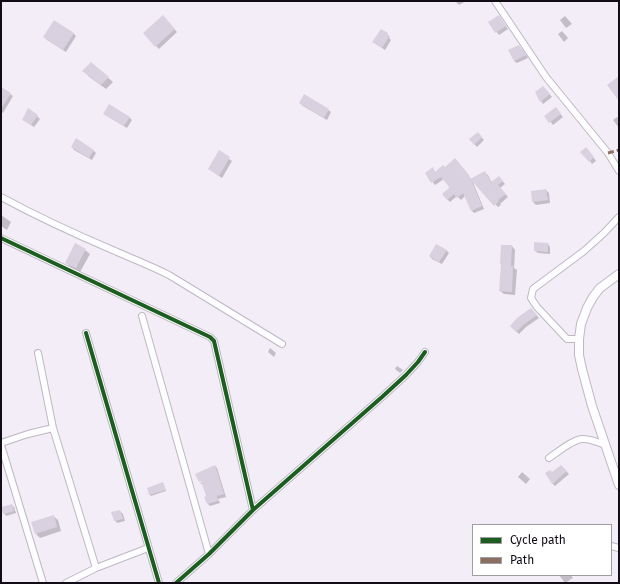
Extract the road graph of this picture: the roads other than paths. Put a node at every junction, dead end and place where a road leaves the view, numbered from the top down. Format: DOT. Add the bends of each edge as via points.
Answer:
graph roads {
  1 [pos="495,1"];
  2 [pos="619,171"];
  3 [pos="1,197"];
  4 [pos="619,217"];
  5 [pos="1,238"];
  6 [pos="619,274"];
  7 [pos="142,316"];
  8 [pos="86,333"];
  9 [pos="579,339"];
  10 [pos="282,344"];
  11 [pos="425,352"];
  12 [pos="38,353"];
  13 [pos="53,428"];
  14 [pos="1,444"];
  15 [pos="605,445"];
  16 [pos="549,458"];
  17 [pos="619,485"];
  18 [pos="253,510"];
  19 [pos="148,548"];
  20 [pos="209,554"];
  21 [pos="96,568"];
  22 [pos="43,583"];
  23 [pos="66,583"];
  24 [pos="159,583"];
  25 [pos="176,583"];
  1 -- 2 [label="street" via="546,77 608,153"];
  3 -- 10 [label="street" via="169,275"];
  4 -- 9 [label="street" via="584,251 533,289 531,298 537,307 567,339"];
  5 -- 18 [label="street" via="214,341"];
  6 -- 9 [label="street" via="600,288 593,297 581,324"];
  7 -- 20 [label="street"];
  8 -- 19 [label="street"];
  9 -- 15 [label="street" via="582,369"];
  11 -- 18 [label="street" via="406,375"];
  12 -- 13 [label="street"];
  13 -- 14 [label="street"];
  13 -- 21 [label="street"];
  14 -- 22 [label="street"];
  15 -- 16 [label="street" via="581,439"];
  15 -- 17 [label="street"];
  18 -- 20 [label="street"];
  19 -- 21 [label="street"];
  19 -- 24 [label="street"];
  20 -- 25 [label="street"];
  21 -- 23 [label="street"];
}
